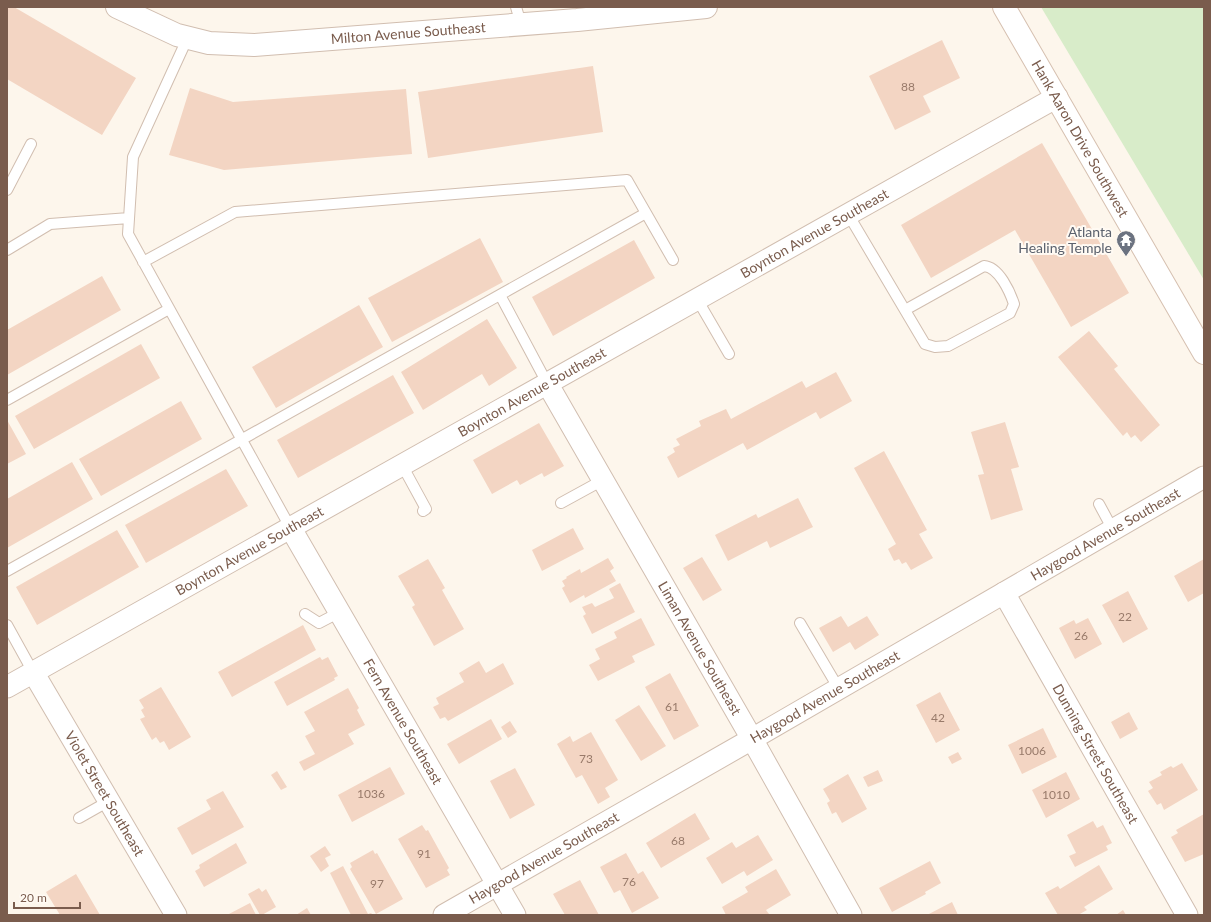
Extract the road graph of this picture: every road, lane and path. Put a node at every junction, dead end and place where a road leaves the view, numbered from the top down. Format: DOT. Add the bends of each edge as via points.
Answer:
graph roads {
  1 [pos="117,7"];
  2 [pos="706,7"];
  3 [pos="1004,7"];
  4 [pos="519,16"];
  5 [pos="188,37"];
  6 [pos="1057,96"];
  7 [pos="31,144"];
  8 [pos="7,190"];
  9 [pos="646,213"];
  10 [pos="848,214"];
  11 [pos="129,218"];
  12 [pos="7,250"];
  13 [pos="673,260"];
  14 [pos="143,262"];
  15 [pos="500,295"];
  16 [pos="697,299"];
  17 [pos="169,309"];
  18 [pos="905,310"];
  19 [pos="1204,353"];
  20 [pos="729,354"];
  21 [pos="547,383"];
  22 [pos="7,400"];
  23 [pos="242,439"];
  24 [pos="402,465"];
  25 [pos="1204,477"];
  26 [pos="603,480"];
  27 [pos="561,503"];
  28 [pos="1099,504"];
  29 [pos="423,511"];
  30 [pos="290,527"];
  31 [pos="1113,530"];
  32 [pos="7,571"];
  33 [pos="1004,593"];
  34 [pos="340,612"];
  35 [pos="305,614"];
  36 [pos="800,624"];
  37 [pos="7,625"];
  38 [pos="33,672"];
  39 [pos="7,687"];
  40 [pos="839,689"];
  41 [pos="752,739"];
  42 [pos="109,801"];
  43 [pos="79,818"];
  44 [pos="498,885"];
  45 [pos="176,915"];
  46 [pos="444,915"];
  47 [pos="515,915"];
  48 [pos="850,915"];
  49 [pos="1187,915"];
  1 -- 5 [label="street, Milton Avenue Southeast" via="177,35"];
  2 -- 4 [label="street, Milton Avenue Southeast"];
  3 -- 6 [label="street, Hank Aaron Drive Southwest"];
  4 -- 5 [label="street, Milton Avenue Southeast" via="254,45 209,43"];
  5 -- 11 [label="lane" via="133,157"];
  6 -- 10 [label="street, Boynton Avenue Southeast"];
  6 -- 19 [label="street, Hank Aaron Drive Southwest"];
  7 -- 8 [label="lane"];
  9 -- 13 [label="lane"];
  9 -- 14 [label="lane" via="627,180 235,212"];
  9 -- 15 [label="lane"];
  10 -- 16 [label="street, Boynton Avenue Southeast"];
  10 -- 18 [label="lane"];
  11 -- 12 [label="lane" via="50,224"];
  11 -- 14 [label="lane" via="128,234"];
  14 -- 17 [label="lane"];
  15 -- 21 [label="lane"];
  15 -- 23 [label="lane"];
  16 -- 20 [label="lane"];
  16 -- 21 [label="street, Boynton Avenue Southeast"];
  17 -- 22 [label="lane"];
  17 -- 23 [label="lane"];
  18 -- 18 [label="lane" via="925,344 935,347 948,346 1010,313 1014,304 997,273 990,266 984,266"];
  21 -- 24 [label="street, Boynton Avenue Southeast"];
  21 -- 26 [label="street, Liman Avenue Southeast"];
  23 -- 30 [label="lane"];
  23 -- 32 [label="lane"];
  24 -- 29 [label="lane" via="426,509"];
  24 -- 30 [label="street, Boynton Avenue Southeast"];
  25 -- 31 [label="street, Haygood Avenue Southeast"];
  26 -- 27 [label="lane"];
  26 -- 41 [label="street, Liman Avenue Southeast"];
  28 -- 31 [label="lane"];
  30 -- 34 [label="street, Fern Avenue Southeast"];
  30 -- 38 [label="street, Boynton Avenue Southeast"];
  31 -- 33 [label="street, Haygood Avenue Southeast"];
  33 -- 40 [label="street, Haygood Avenue Southeast"];
  33 -- 49 [label="street, Dunning Street Southeast"];
  34 -- 35 [label="lane" via="319,623"];
  34 -- 44 [label="street, Fern Avenue Southeast"];
  36 -- 40 [label="lane"];
  37 -- 38 [label="lane"];
  38 -- 39 [label="street, Boynton Avenue Southeast"];
  38 -- 42 [label="street, Violet Street Southeast"];
  40 -- 41 [label="street, Haygood Avenue Southeast"];
  41 -- 44 [label="street, Haygood Avenue Southeast"];
  41 -- 48 [label="street, Liman Avenue Southeast"];
  42 -- 43 [label="lane"];
  42 -- 45 [label="street, Violet Street Southeast"];
  44 -- 46 [label="street, Haygood Avenue Southeast"];
  44 -- 47 [label="street, Fern Avenue Southeast"];
}
